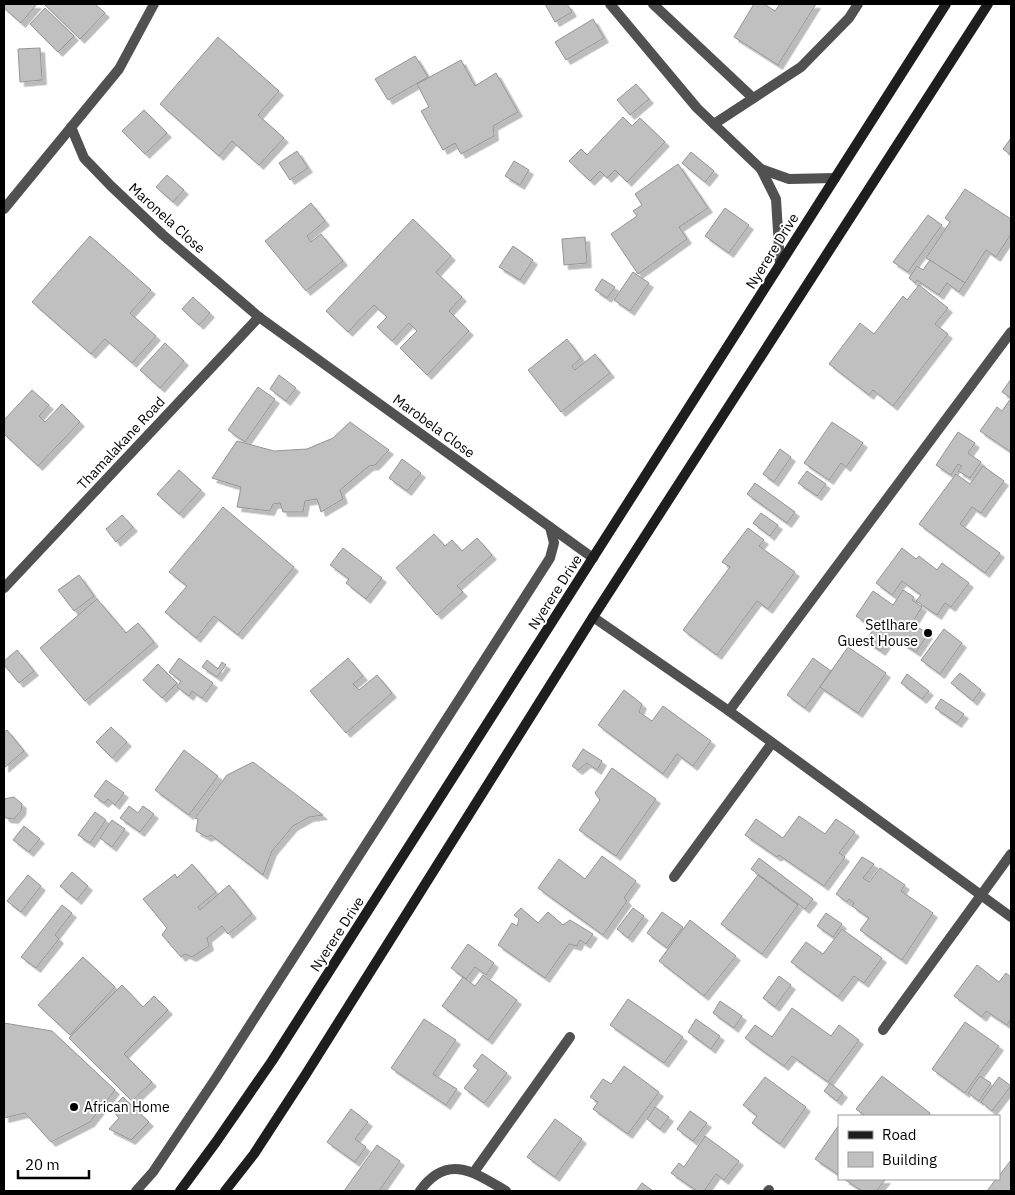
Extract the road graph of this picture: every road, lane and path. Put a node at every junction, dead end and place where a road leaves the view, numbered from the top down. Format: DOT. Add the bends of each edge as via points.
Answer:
graph roads {
  1 [pos="154,4"];
  2 [pos="610,4"];
  3 [pos="653,4"];
  4 [pos="858,4"];
  5 [pos="946,4"];
  6 [pos="988,4"];
  7 [pos="753,98"];
  8 [pos="714,124"];
  9 [pos="71,127"];
  10 [pos="761,169"];
  11 [pos="835,178"];
  12 [pos="4,209"];
  13 [pos="780,264"];
  14 [pos="259,317"];
  15 [pos="1011,332"];
  16 [pos="550,527"];
  17 [pos="593,558"];
  18 [pos="4,588"];
  19 [pos="593,617"];
  20 [pos="730,711"];
  21 [pos="772,743"];
  22 [pos="1011,854"];
  23 [pos="674,877"];
  24 [pos="982,895"];
  25 [pos="1011,916"];
  26 [pos="883,1030"];
  27 [pos="570,1037"];
  28 [pos="474,1172"];
  29 [pos="136,1191"];
  30 [pos="180,1191"];
  31 [pos="225,1191"];
  32 [pos="420,1191"];
  33 [pos="506,1191"];
  1 -- 9 [label="street" via="119,69"];
  2 -- 8 [label="street"];
  3 -- 7 [label="street"];
  4 -- 7 [label="street" via="849,18 801,67"];
  5 -- 11 [label="main road, Nyerere Drive"];
  6 -- 19 [label="main road"];
  7 -- 8 [label="street"];
  8 -- 10 [label="street"];
  9 -- 12 [label="street"];
  9 -- 14 [label="street, Maronela Close" via="84,158 111,186"];
  10 -- 11 [label="street" via="789,179"];
  10 -- 13 [label="street" via="776,199"];
  11 -- 13 [label="main road, Nyerere Drive"];
  13 -- 17 [label="main road, Nyerere Drive"];
  14 -- 16 [label="street, Marobela Close"];
  14 -- 18 [label="street, Thamalakane Road"];
  15 -- 20 [label="street"];
  16 -- 17 [label="street, Marobela Close"];
  16 -- 29 [label="street" via="554,543 550,558 216,1078 153,1172"];
  17 -- 30 [label="main road, Nyerere Drive" via="272,1061"];
  19 -- 20 [label="street"];
  19 -- 31 [label="main road" via="301,1082 254,1154"];
  20 -- 21 [label="street"];
  21 -- 23 [label="street"];
  21 -- 24 [label="street"];
  22 -- 24 [label="street"];
  24 -- 25 [label="street"];
  24 -- 26 [label="street"];
  27 -- 28 [label="street"];
  28 -- 32 [label="street" via="449,1168 427,1182"];
  28 -- 33 [label="street"];
}
